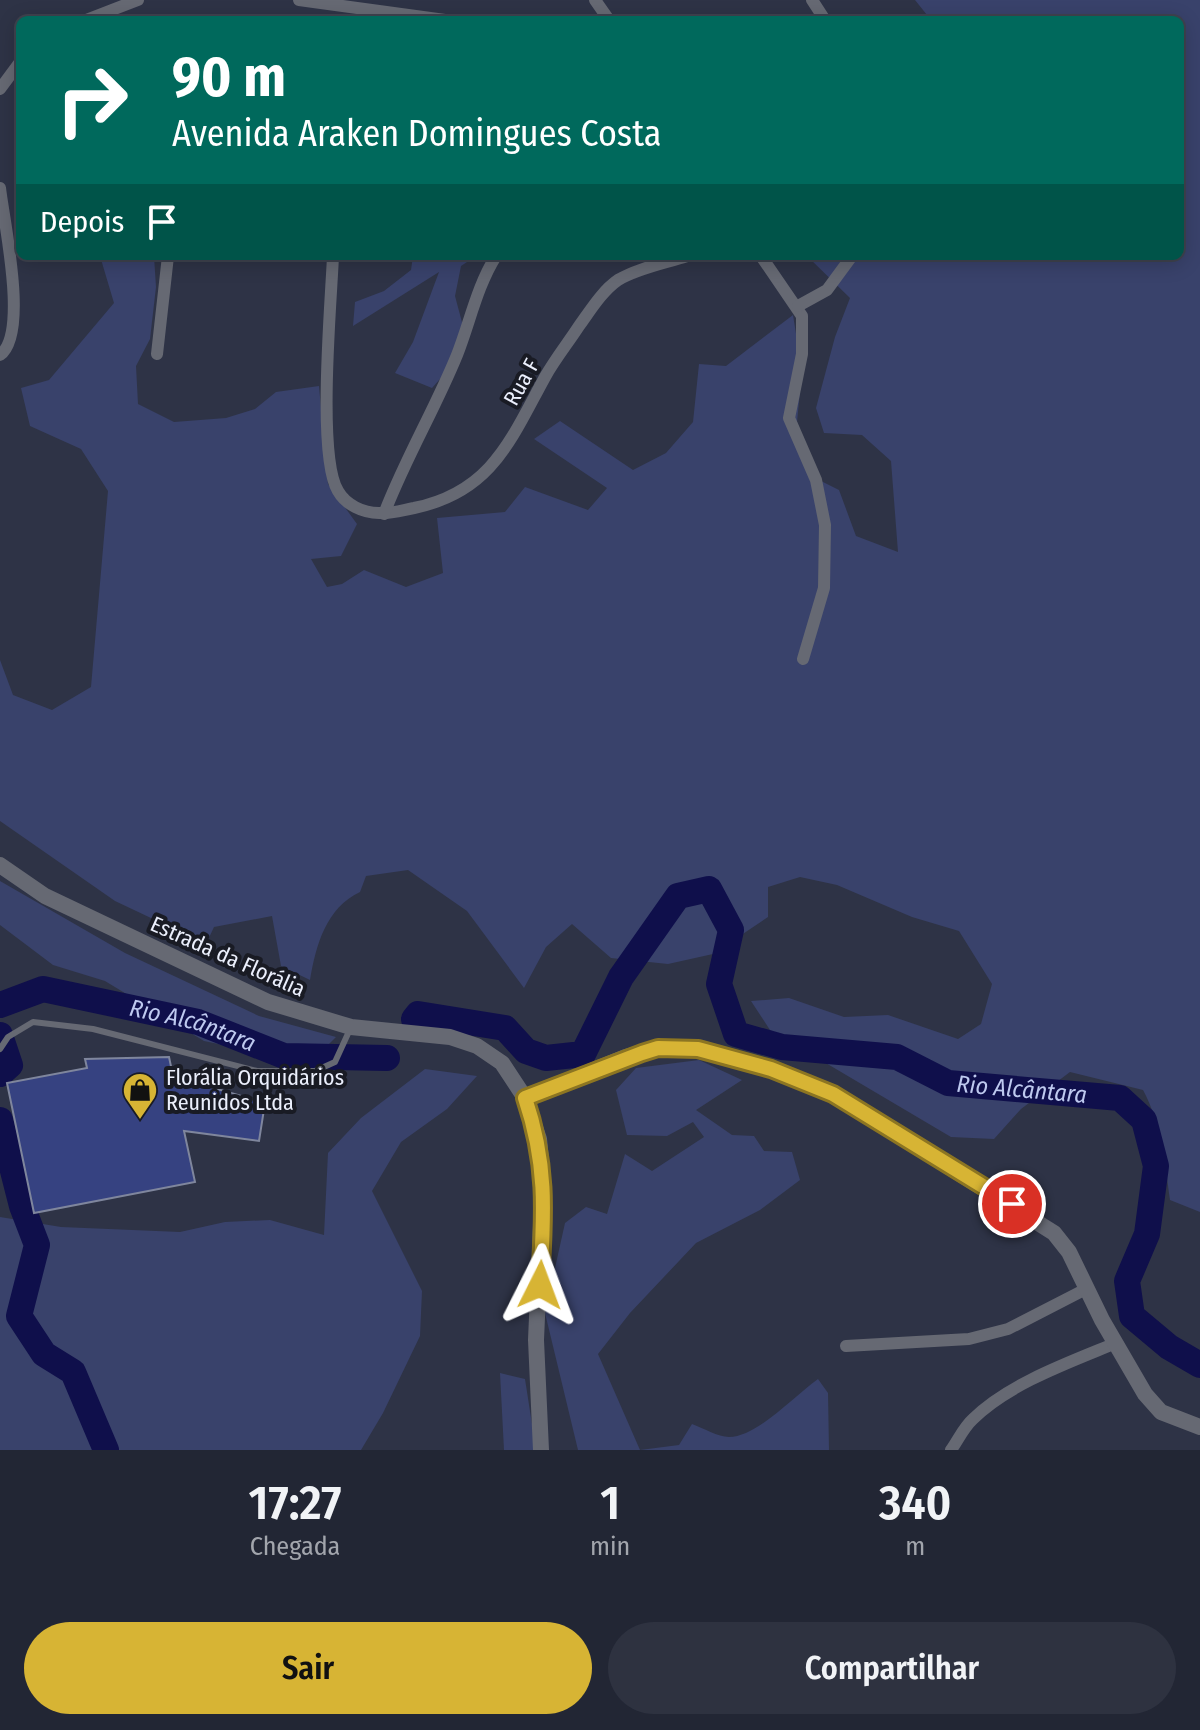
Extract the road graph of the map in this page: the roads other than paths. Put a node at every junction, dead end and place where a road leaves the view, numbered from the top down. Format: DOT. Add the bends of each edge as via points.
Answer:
graph roads {
  1 [pos="138,0"];
  2 [pos="299,0"];
  3 [pos="96,16"];
  4 [pos="416,16"];
  5 [pos="16,67"];
  6 [pos="0,89"];
  7 [pos="0,188"];
  8 [pos="168,260"];
  9 [pos="333,260"];
  10 [pos="494,260"];
  11 [pos="676,260"];
  12 [pos="764,260"];
  13 [pos="849,260"];
  14 [pos="798,306"];
  15 [pos="157,354"];
  16 [pos="0,355"];
  17 [pos="384,514"];
  18 [pos="803,659"];
  19 [pos="0,865"];
  20 [pos="351,1027"];
  21 [pos="0,1049"];
  22 [pos="525,1098"];
  23 [pos="1086,1289"];
  24 [pos="1116,1343"];
  25 [pos="846,1346"];
  26 [pos="1200,1427"];
  27 [pos="541,1450"];
  28 [pos="951,1450"];
  1 -- 3 [label="street"];
  2 -- 4 [label="street"];
  5 -- 6 [label="street"];
  7 -- 16 [label="street" via="14,294 13,331"];
  8 -- 15 [label="street"];
  9 -- 17 [label="street" via="329,470 349,504"];
  10 -- 17 [label="street"];
  11 -- 17 [label="street, Rua F" via="618,280 596,302 547,374 510,445 483,475 436,503"];
  12 -- 14 [label="street"];
  13 -- 14 [label="street" via="827,290"];
  14 -- 18 [label="street" via="802,354 789,418 816,480 825,525 824,588"];
  19 -- 20 [label="street, Estrada da Florália" via="45,896 268,1002"];
  20 -- 21 [label="lane" via="335,1062 315,1071 257,1071 93,1029 33,1022 8,1037"];
  20 -- 22 [label="street, Estrada da Florália" via="434,1035 477,1046 502,1063"];
  22 -- 23 [label="street" via="658,1048 698,1049 771,1069 833,1094 1037,1220 1069,1252"];
  22 -- 27 [label="street, Estrada da Florália" via="539,1139 543,1180 536,1340"];
  23 -- 24 [label="street"];
  23 -- 25 [label="street" via="1008,1329 969,1339"];
  24 -- 26 [label="street" via="1161,1412"];
  24 -- 28 [label="street" via="1047,1372 985,1409"];
}
